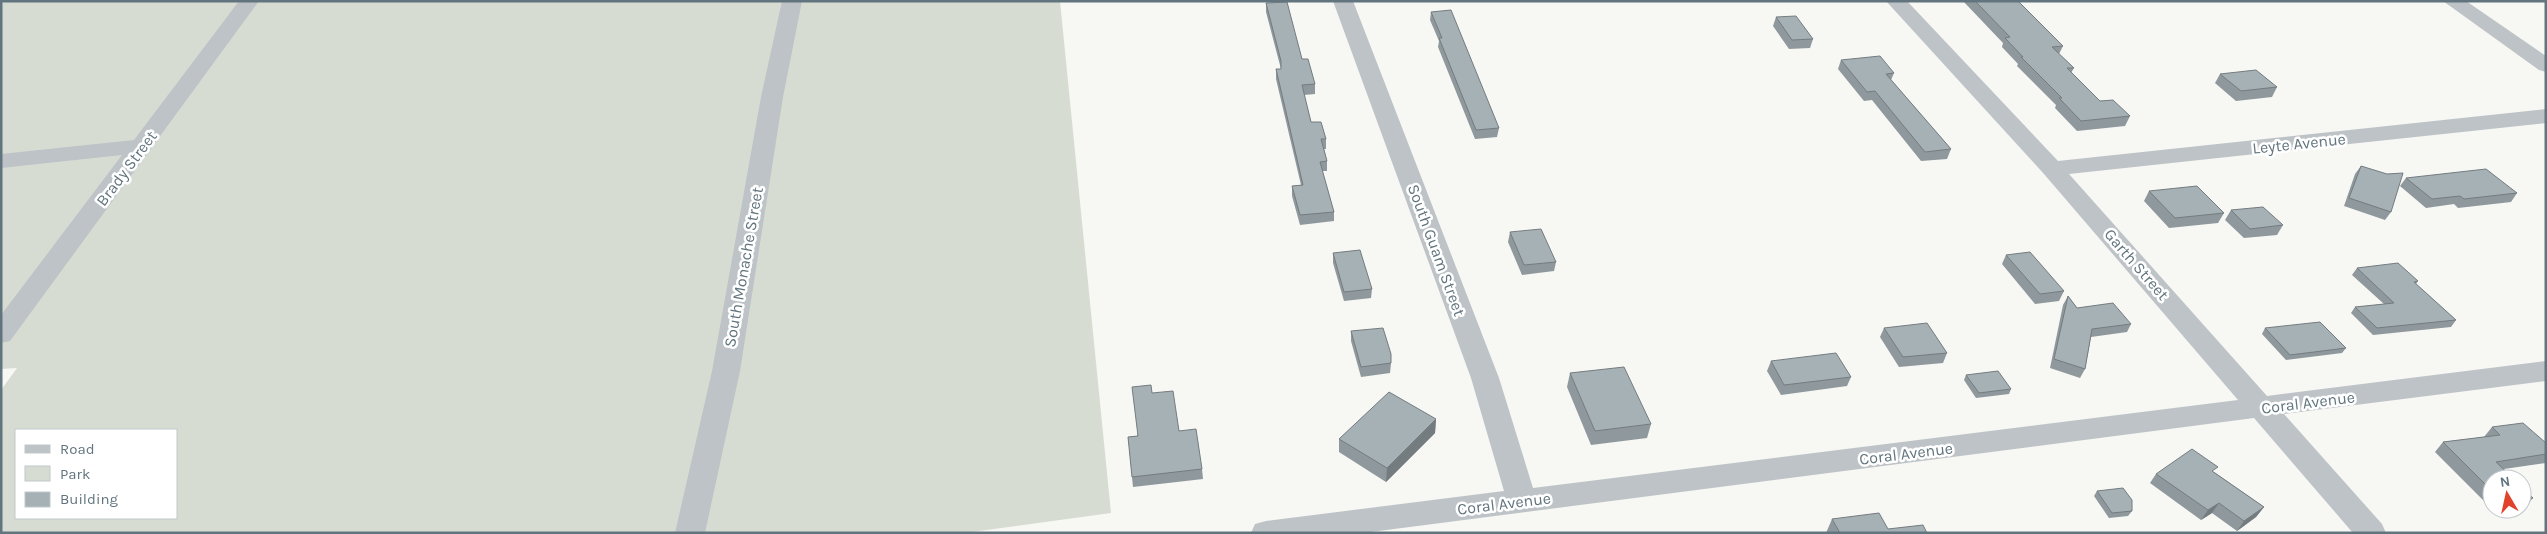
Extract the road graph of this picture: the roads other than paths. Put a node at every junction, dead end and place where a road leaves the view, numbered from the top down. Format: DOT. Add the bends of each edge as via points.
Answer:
graph roads {
  1 [pos="249,1"];
  2 [pos="792,1"];
  3 [pos="1343,1"];
  4 [pos="1896,1"];
  5 [pos="2453,1"];
  6 [pos="2546,66"];
  7 [pos="2546,116"];
  8 [pos="142,146"];
  9 [pos="1,161"];
  10 [pos="2052,169"];
  11 [pos="1,334"];
  12 [pos="2546,371"];
  13 [pos="2263,408"];
  14 [pos="1522,501"];
  15 [pos="690,533"];
  16 [pos="1266,533"];
  17 [pos="2371,533"];
  1 -- 8 [label="street, Brady Street"];
  2 -- 15 [label="street, South Monache Street" via="772,97 726,371"];
  3 -- 14 [label="street, South Guam Street" via="1485,378"];
  4 -- 10 [label="street, Garth Street"];
  5 -- 6 [label="street"];
  7 -- 10 [label="street, Leyte Avenue"];
  8 -- 9 [label="street"];
  8 -- 11 [label="street, Brady Street"];
  10 -- 13 [label="street, Garth Street"];
  12 -- 13 [label="street, Coral Avenue"];
  13 -- 14 [label="street, Coral Avenue"];
  13 -- 17 [label="street, Garth Street"];
  14 -- 16 [label="street, Coral Avenue"];
}
